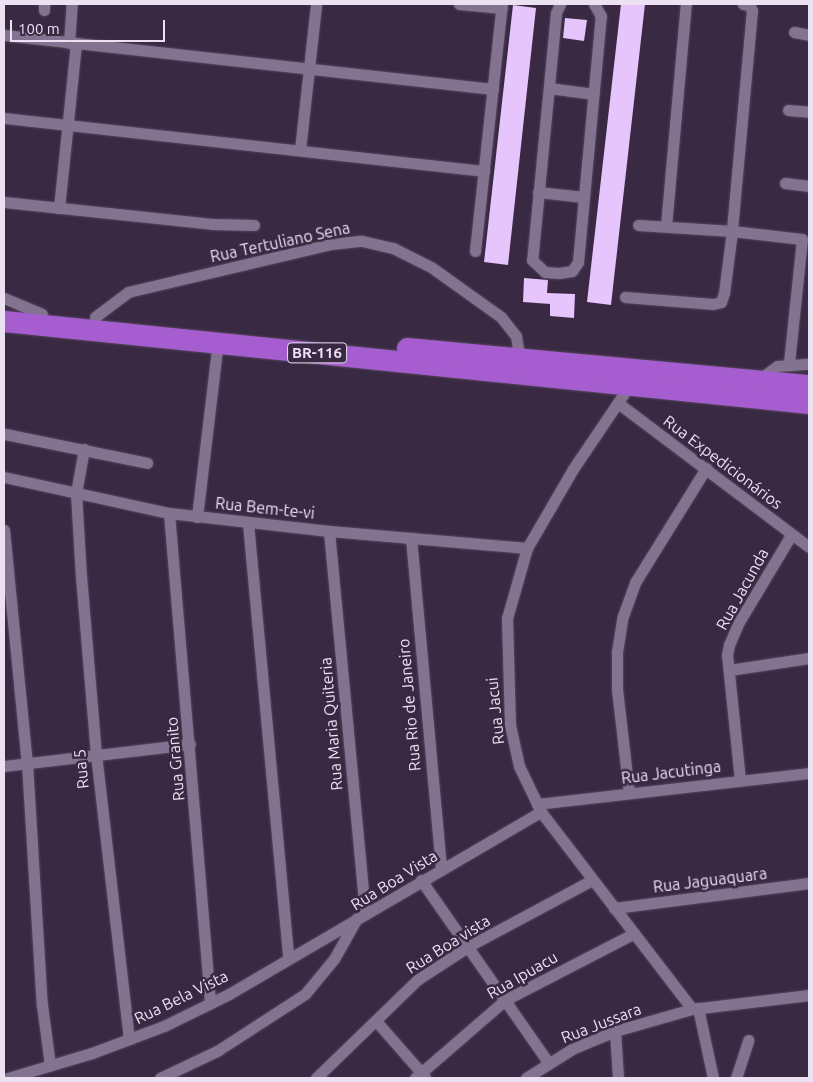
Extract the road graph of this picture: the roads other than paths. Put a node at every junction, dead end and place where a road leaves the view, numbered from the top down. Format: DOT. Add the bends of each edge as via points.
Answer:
graph roads {
  1 [pos="72,4"];
  2 [pos="316,4"];
  3 [pos="459,4"];
  4 [pos="560,4"];
  5 [pos="594,4"];
  6 [pos="686,4"];
  7 [pos="743,4"];
  8 [pos="502,6"];
  9 [pos="794,32"];
  10 [pos="809,34"];
  11 [pos="4,35"];
  12 [pos="72,43"];
  13 [pos="309,68"];
  14 [pos="549,88"];
  15 [pos="493,89"];
  16 [pos="594,94"];
  17 [pos="788,110"];
  18 [pos="809,112"];
  19 [pos="4,118"];
  20 [pos="66,124"];
  21 [pos="300,150"];
  22 [pos="484,171"];
  23 [pos="785,183"];
  24 [pos="809,186"];
  25 [pos="538,192"];
  26 [pos="584,197"];
  27 [pos="4,202"];
  28 [pos="59,208"];
  29 [pos="638,224"];
  30 [pos="254,225"];
  31 [pos="666,226"];
  32 [pos="732,231"];
  33 [pos="475,251"];
  34 [pos="625,297"];
  35 [pos="4,298"];
  36 [pos="42,314"];
  37 [pos="95,317"];
  38 [pos="5,319"];
  39 [pos="218,342"];
  40 [pos="520,360"];
  41 [pos="788,363"];
  42 [pos="809,364"];
  43 [pos="809,385"];
  44 [pos="630,386"];
  45 [pos="757,388"];
  46 [pos="618,403"];
  47 [pos="809,403"];
  48 [pos="5,434"];
  49 [pos="84,449"];
  50 [pos="147,463"];
  51 [pos="706,468"];
  52 [pos="4,477"];
  53 [pos="76,493"];
  54 [pos="169,513"];
  55 [pos="197,517"];
  56 [pos="248,523"];
  57 [pos="4,530"];
  58 [pos="329,531"];
  59 [pos="791,535"];
  60 [pos="410,538"];
  61 [pos="809,547"];
  62 [pos="527,548"];
  63 [pos="809,658"];
  64 [pos="729,670"];
  65 [pos="190,744"];
  66 [pos="96,754"];
  67 [pos="27,763"];
  68 [pos="4,766"];
  69 [pos="809,773"];
  70 [pos="740,780"];
  71 [pos="629,793"];
  72 [pos="539,808"];
  73 [pos="441,870"];
  74 [pos="421,880"];
  75 [pos="592,880"];
  76 [pos="809,883"];
  77 [pos="614,908"];
  78 [pos="361,916"];
  79 [pos="633,934"];
  80 [pos="469,946"];
  81 [pos="288,958"];
  82 [pos="809,995"];
  83 [pos="505,1000"];
  84 [pos="210,1003"];
  85 [pos="695,1009"];
  86 [pos="376,1021"];
  87 [pos="615,1031"];
  88 [pos="128,1040"];
  89 [pos="748,1040"];
  90 [pos="548,1062"];
  91 [pos="50,1065"];
  92 [pos="420,1076"];
  93 [pos="8,1078"];
  94 [pos="160,1078"];
  95 [pos="316,1078"];
  96 [pos="526,1078"];
  97 [pos="618,1078"];
  98 [pos="712,1078"];
  99 [pos="736,1078"];
  1 -- 12 [label="street"];
  2 -- 13 [label="street"];
  3 -- 8 [label="street"];
  4 -- 14 [label="street" via="556,14"];
  5 -- 16 [label="street" via="601,16"];
  6 -- 31 [label="street"];
  7 -- 32 [label="street" via="752,10"];
  8 -- 15 [label="street"];
  9 -- 10 [label="street"];
  11 -- 12 [label="street"];
  12 -- 13 [label="street"];
  12 -- 20 [label="street"];
  13 -- 15 [label="street"];
  13 -- 21 [label="street"];
  14 -- 16 [label="street"];
  14 -- 25 [label="street"];
  15 -- 22 [label="street"];
  16 -- 26 [label="street"];
  17 -- 18 [label="street"];
  19 -- 20 [label="street"];
  20 -- 21 [label="street"];
  20 -- 28 [label="street"];
  21 -- 22 [label="street"];
  22 -- 33 [label="street"];
  23 -- 24 [label="street"];
  25 -- 26 [label="street"];
  25 -- 26 [label="street" via="532,260 539,269 552,273 569,272 577,265"];
  27 -- 28 [label="street"];
  28 -- 30 [label="street" via="212,224"];
  29 -- 31 [label="street"];
  31 -- 32 [label="street"];
  32 -- 34 [label="street" via="724,293 719,303"];
  32 -- 41 [label="street" via="802,239"];
  35 -- 36 [label="street"];
  36 -- 37 [label="highway"];
  36 -- 38 [label="highway"];
  37 -- 40 [label="highway"];
  37 -- 40 [label="street, Rua Tertuliano Sena" via="128,292 331,244 362,241 393,248 431,267 502,317 516,336"];
  38 -- 39 [label="highway, BR-116"];
  39 -- 44 [label="highway, BR-116"];
  39 -- 55 [label="street"];
  40 -- 45 [label="highway"];
  41 -- 42 [label="street"];
  41 -- 45 [label="street" via="771,369"];
  43 -- 45 [label="highway"];
  44 -- 45 [label="highway"];
  44 -- 46 [label="street, Rua Jacui"];
  45 -- 47 [label="highway"];
  46 -- 51 [label="street, Rua Expedicionários"];
  46 -- 62 [label="street, Rua Jacui" via="554,499"];
  48 -- 49 [label="street"];
  49 -- 50 [label="street"];
  49 -- 53 [label="street, Rua 5"];
  51 -- 59 [label="street, Rua Expedicionários"];
  51 -- 71 [label="street" via="636,581 622,616 617,652 617,689"];
  52 -- 53 [label="street, Rua Bem-te-vi"];
  53 -- 54 [label="street, Rua Bem-te-vi"];
  53 -- 66 [label="street, Rua 5"];
  54 -- 55 [label="street, Rua Bem-te-vi"];
  54 -- 65 [label="street, Rua Granito"];
  55 -- 56 [label="street, Rua Bem-te-vi"];
  56 -- 58 [label="street, Rua Bem-te-vi"];
  56 -- 81 [label="street"];
  57 -- 67 [label="street"];
  58 -- 60 [label="street, Rua Bem-te-vi"];
  58 -- 78 [label="street, Rua Maria Quiteria"];
  59 -- 61 [label="street, Rua Expedicionários"];
  59 -- 64 [label="street, Rua Jacunda" via="739,622 729,645"];
  60 -- 62 [label="street, Rua Bem-te-vi"];
  60 -- 73 [label="street, Rua Rio de Janeiro"];
  62 -- 72 [label="street, Rua Jacui" via="507,618 506,665 519,766"];
  63 -- 64 [label="street"];
  64 -- 70 [label="street, Rua Jacunda"];
  65 -- 66 [label="street"];
  65 -- 84 [label="street, Rua Granito"];
  66 -- 67 [label="street"];
  66 -- 88 [label="street, Rua 5"];
  67 -- 68 [label="street"];
  67 -- 91 [label="street" via="42,1005"];
  69 -- 70 [label="street, Rua Jacutinga"];
  70 -- 71 [label="street, Rua Jacutinga"];
  71 -- 72 [label="street, Rua Jacutinga"];
  72 -- 73 [label="street, Rua Boa Vista"];
  72 -- 75 [label="street, Rua Jacui"];
  73 -- 74 [label="street, Rua Boa Vista"];
  74 -- 78 [label="street, Rua Boa Vista"];
  74 -- 80 [label="street"];
  75 -- 77 [label="street, Rua Jacui"];
  75 -- 80 [label="street, Rua Boa vista"];
  76 -- 77 [label="street, Rua Jaguaquara"];
  77 -- 79 [label="street, Rua Jacui"];
  78 -- 81 [label="street, Rua Bela Vista"];
  78 -- 94 [label="street, Rua Boa Vista" via="334,959 305,994 217,1051"];
  79 -- 83 [label="street, Rua Ipuacu"];
  79 -- 85 [label="street, Rua Jacui"];
  80 -- 83 [label="street"];
  80 -- 86 [label="street, Rua Boa vista" via="417,980"];
  81 -- 84 [label="street, Rua Bela Vista"];
  82 -- 85 [label="street, Rua Jussara"];
  83 -- 90 [label="street"];
  83 -- 92 [label="street, Rua Ipuacu"];
  84 -- 88 [label="street, Rua Bela Vista"];
  85 -- 87 [label="street, Rua Jussara"];
  85 -- 98 [label="street, Rua Jacui"];
  86 -- 92 [label="street"];
  86 -- 95 [label="street, Rua Boa vista"];
  87 -- 90 [label="street, Rua Jussara"];
  87 -- 97 [label="street"];
  88 -- 91 [label="street, Rua Bela Vista"];
  89 -- 99 [label="street"];
  90 -- 96 [label="street, Rua Jussara"];
  91 -- 93 [label="street, Rua Bela Vista"];
}
